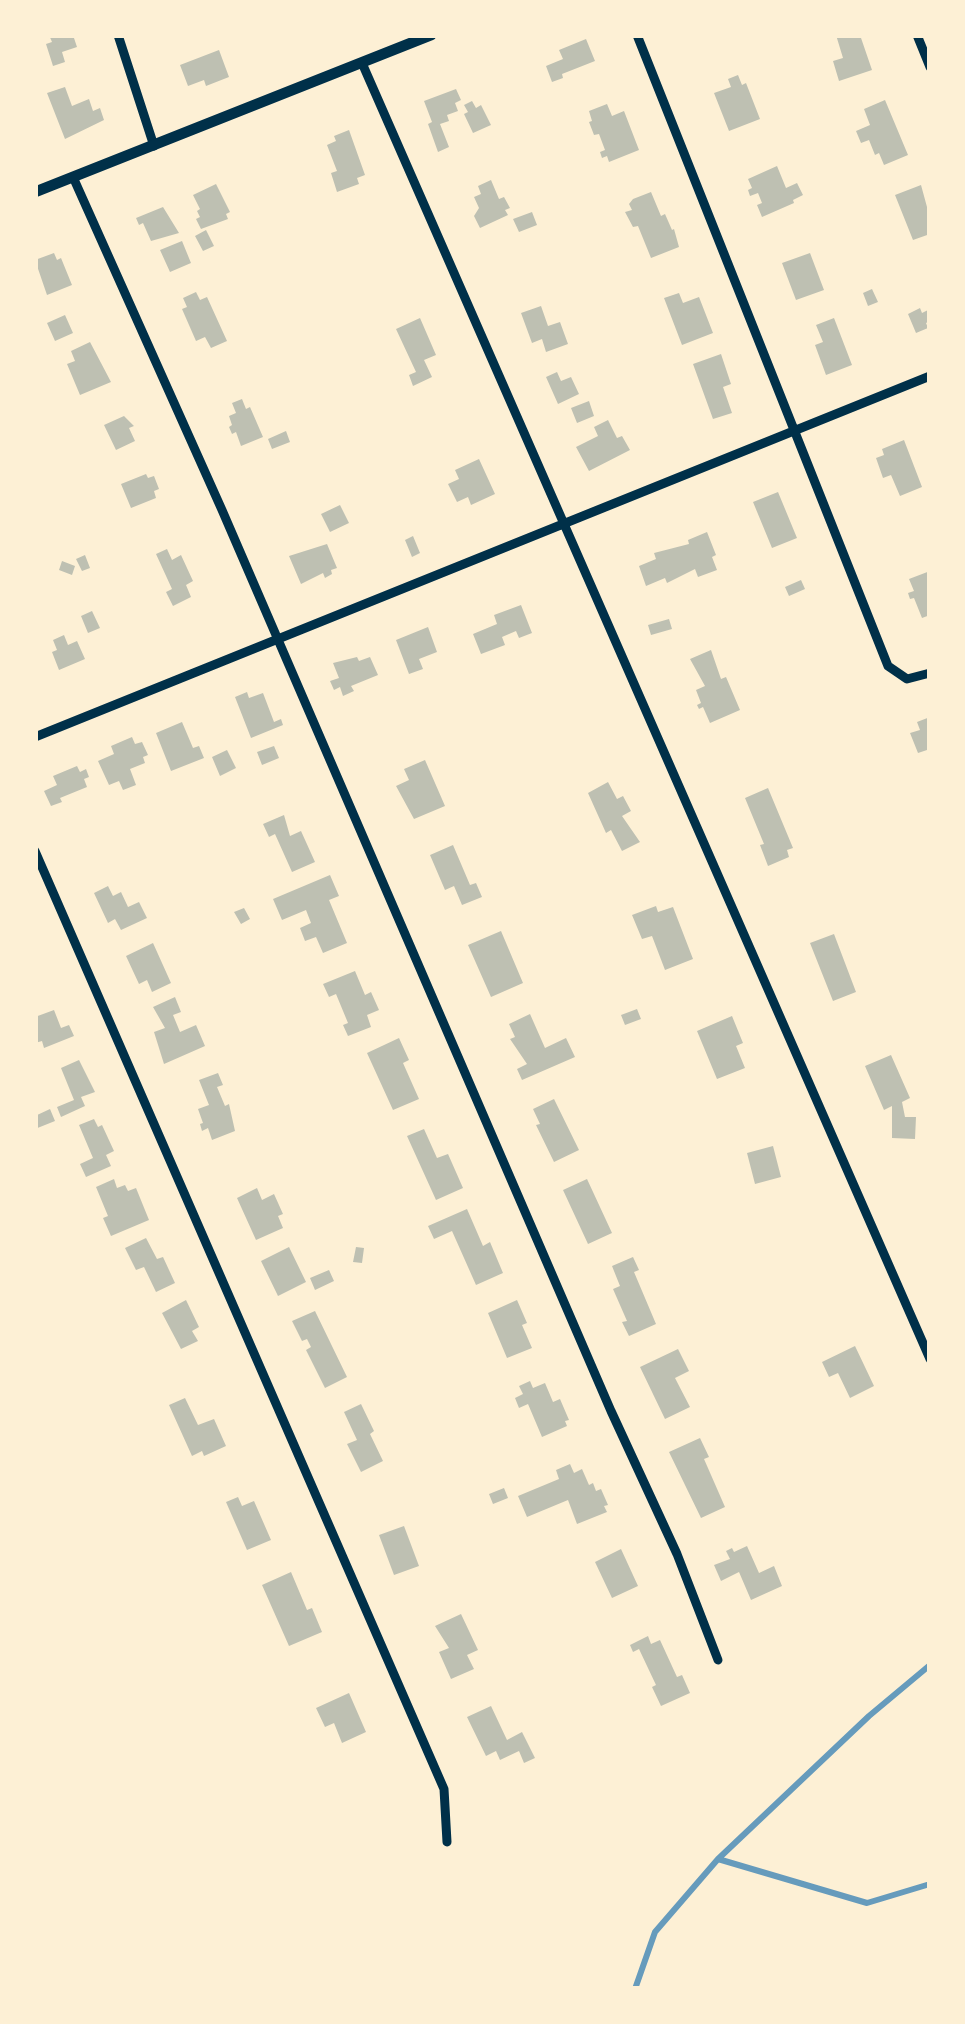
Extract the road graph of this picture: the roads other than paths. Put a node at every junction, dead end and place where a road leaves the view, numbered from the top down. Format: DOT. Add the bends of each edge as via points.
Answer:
graph roads {
  1 [pos="118,35"];
  2 [pos="432,35"];
  3 [pos="637,35"];
  4 [pos="918,35"];
  5 [pos="362,63"];
  6 [pos="930,67"];
  7 [pos="154,146"];
  8 [pos="73,177"];
  9 [pos="35,192"];
  10 [pos="930,376"];
  11 [pos="796,431"];
  12 [pos="562,523"];
  13 [pos="277,640"];
  14 [pos="930,672"];
  15 [pos="35,737"];
  16 [pos="35,851"];
  17 [pos="930,1358"];
  18 [pos="718,1660"];
  19 [pos="446,1842"];
  1 -- 7 [label="street"];
  2 -- 5 [label="street"];
  3 -- 11 [label="street"];
  4 -- 6 [label="street"];
  5 -- 7 [label="street"];
  5 -- 12 [label="street"];
  7 -- 8 [label="street"];
  8 -- 9 [label="street"];
  8 -- 13 [label="street"];
  10 -- 11 [label="street"];
  11 -- 12 [label="street"];
  11 -- 14 [label="street" via="888,666 907,679"];
  12 -- 13 [label="street"];
  12 -- 17 [label="street"];
  13 -- 15 [label="street"];
  13 -- 18 [label="street"];
  16 -- 19 [label="street" via="444,1790"];
}
